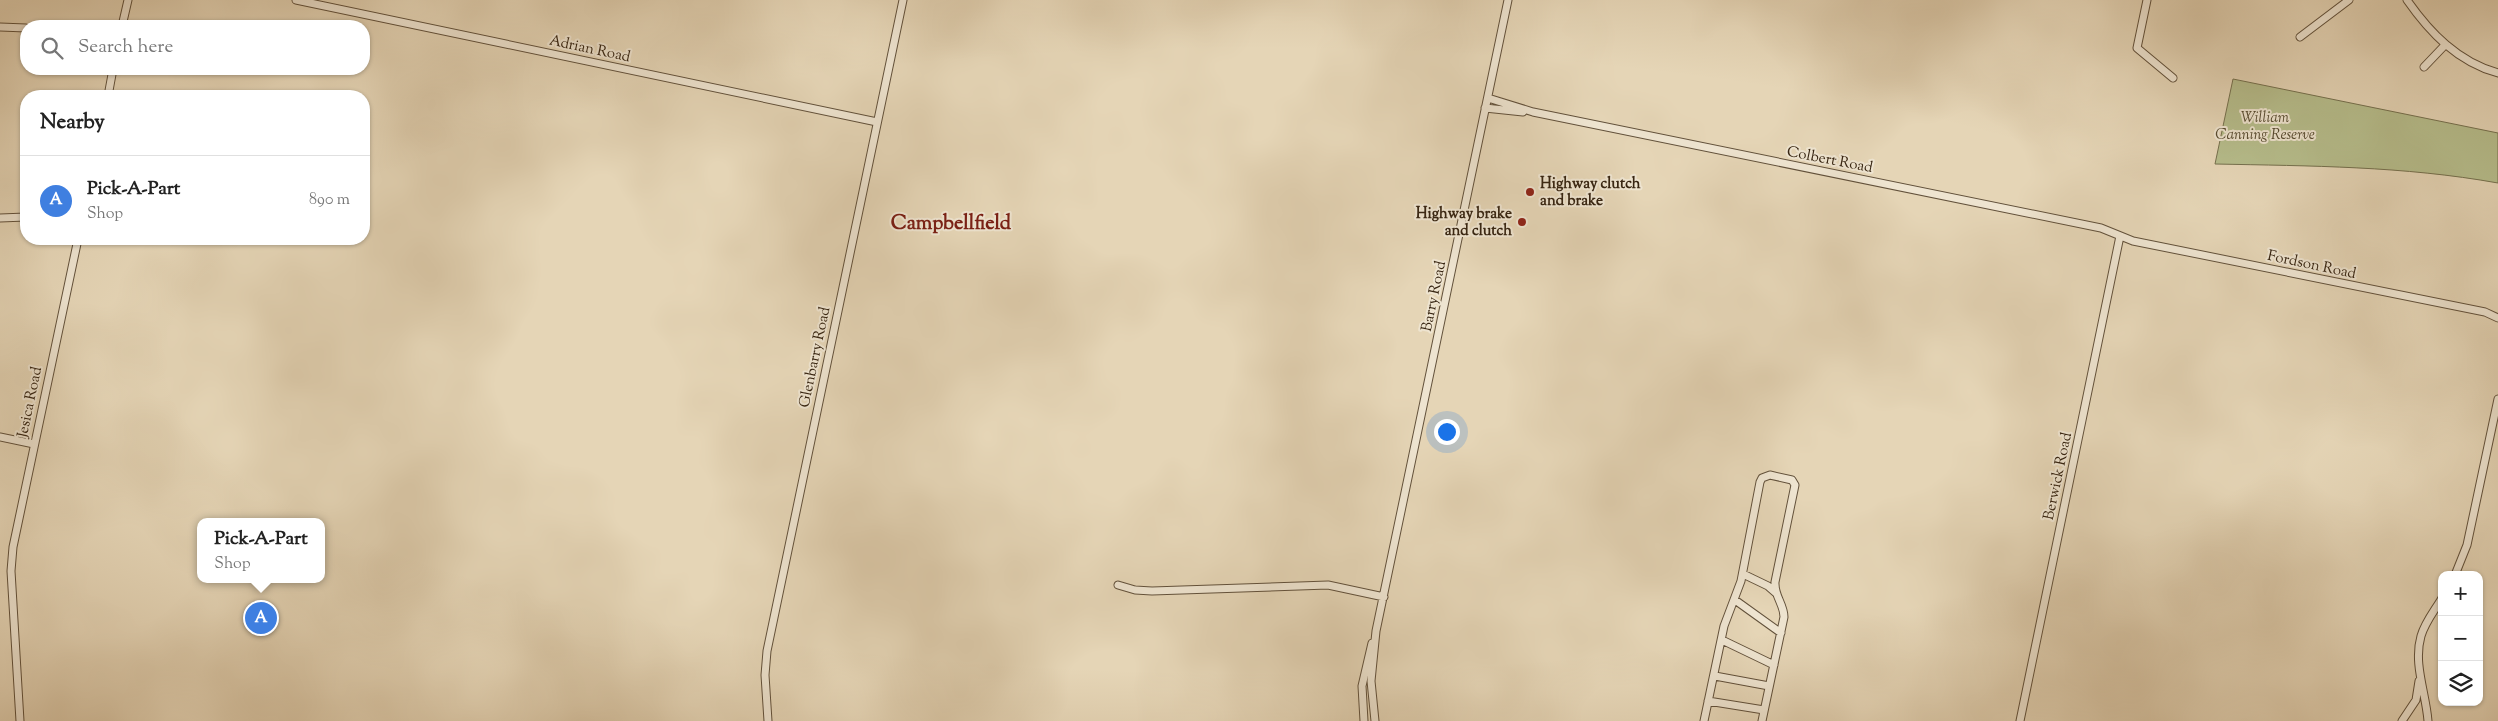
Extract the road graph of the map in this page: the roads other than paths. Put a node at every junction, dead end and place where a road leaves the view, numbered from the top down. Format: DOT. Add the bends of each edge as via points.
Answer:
graph roads {
  1 [pos="128,0"];
  2 [pos="296,0"];
  3 [pos="903,0"];
  4 [pos="1508,0"];
  5 [pos="2146,0"];
  6 [pos="2349,0"];
  7 [pos="2407,0"];
  8 [pos="123,20"];
  9 [pos="0,27"];
  10 [pos="20,28"];
  11 [pos="2300,38"];
  12 [pos="2444,45"];
  13 [pos="2424,67"];
  14 [pos="2498,73"];
  15 [pos="112,75"];
  16 [pos="2172,78"];
  17 [pos="109,90"];
  18 [pos="1488,98"];
  19 [pos="1486,108"];
  20 [pos="1533,112"];
  21 [pos="877,122"];
  22 [pos="20,217"];
  23 [pos="0,218"];
  24 [pos="2120,236"];
  25 [pos="77,245"];
  26 [pos="2498,318"];
  27 [pos="2498,399"];
  28 [pos="0,437"];
  29 [pos="34,444"];
  30 [pos="2456,571"];
  31 [pos="1743,574"];
  32 [pos="1118,585"];
  33 [pos="1776,593"];
  34 [pos="1384,597"];
  35 [pos="1735,600"];
  36 [pos="2438,605"];
  37 [pos="1376,631"];
  38 [pos="1781,633"];
  39 [pos="1722,640"];
  40 [pos="1774,665"];
  41 [pos="1715,676"];
  42 [pos="2420,676"];
  43 [pos="1770,686"];
  44 [pos="1708,701"];
  45 [pos="1764,710"];
  46 [pos="20,721"];
  47 [pos="768,721"];
  48 [pos="1364,721"];
  49 [pos="1375,721"];
  50 [pos="1704,721"];
  51 [pos="1762,721"];
  52 [pos="2020,721"];
  53 [pos="2402,721"];
  54 [pos="2428,721"];
  1 -- 8 [label="street"];
  2 -- 21 [label="street, Adrian Road"];
  3 -- 21 [label="street, Glenbarry Road"];
  4 -- 18 [label="street, Barry Road"];
  5 -- 16 [label="street" via="2137,48"];
  6 -- 11 [label="street"];
  7 -- 12 [label="street"];
  9 -- 10 [label="street"];
  12 -- 13 [label="street"];
  12 -- 14 [label="street" via="2468,62"];
  15 -- 17 [label="street"];
  18 -- 19 [label="street, Barry Road"];
  18 -- 20 [label="street, Colbert Road"];
  19 -- 20 [label="street, Colbert Road"];
  19 -- 34 [label="street, Barry Road"];
  20 -- 24 [label="street, Colbert Road" via="2101,228"];
  21 -- 47 [label="street, Glenbarry Road" via="767,651"];
  22 -- 23 [label="street"];
  24 -- 26 [label="street, Fordson Road" via="2485,312"];
  24 -- 52 [label="street, Berwick Road"];
  25 -- 29 [label="street, Jesica Road"];
  27 -- 30 [label="street" via="2466,545"];
  28 -- 29 [label="street"];
  29 -- 46 [label="street, Jesica Road" via="12,560"];
  31 -- 33 [label="street"];
  31 -- 33 [label="street" via="1761,480 1767,476 1792,480 1795,485 1776,574"];
  31 -- 35 [label="street"];
  32 -- 34 [label="street" via="1152,591 1328,585"];
  33 -- 38 [label="street" via="1784,614"];
  34 -- 37 [label="street, Barry Road"];
  35 -- 38 [label="street"];
  35 -- 39 [label="street" via="1726,618"];
  36 -- 42 [label="street" via="2421,637"];
  37 -- 48 [label="street, Barry Road" via="1362,686"];
  37 -- 49 [label="street, Barry Road" via="1371,681"];
  38 -- 40 [label="street"];
  39 -- 40 [label="street"];
  39 -- 41 [label="street"];
  40 -- 43 [label="street"];
  41 -- 43 [label="street"];
  41 -- 44 [label="street"];
  42 -- 53 [label="street" via="2416,700"];
  42 -- 54 [label="street"];
  43 -- 45 [label="street"];
  44 -- 45 [label="street"];
  44 -- 50 [label="street"];
  45 -- 51 [label="street"];
}
